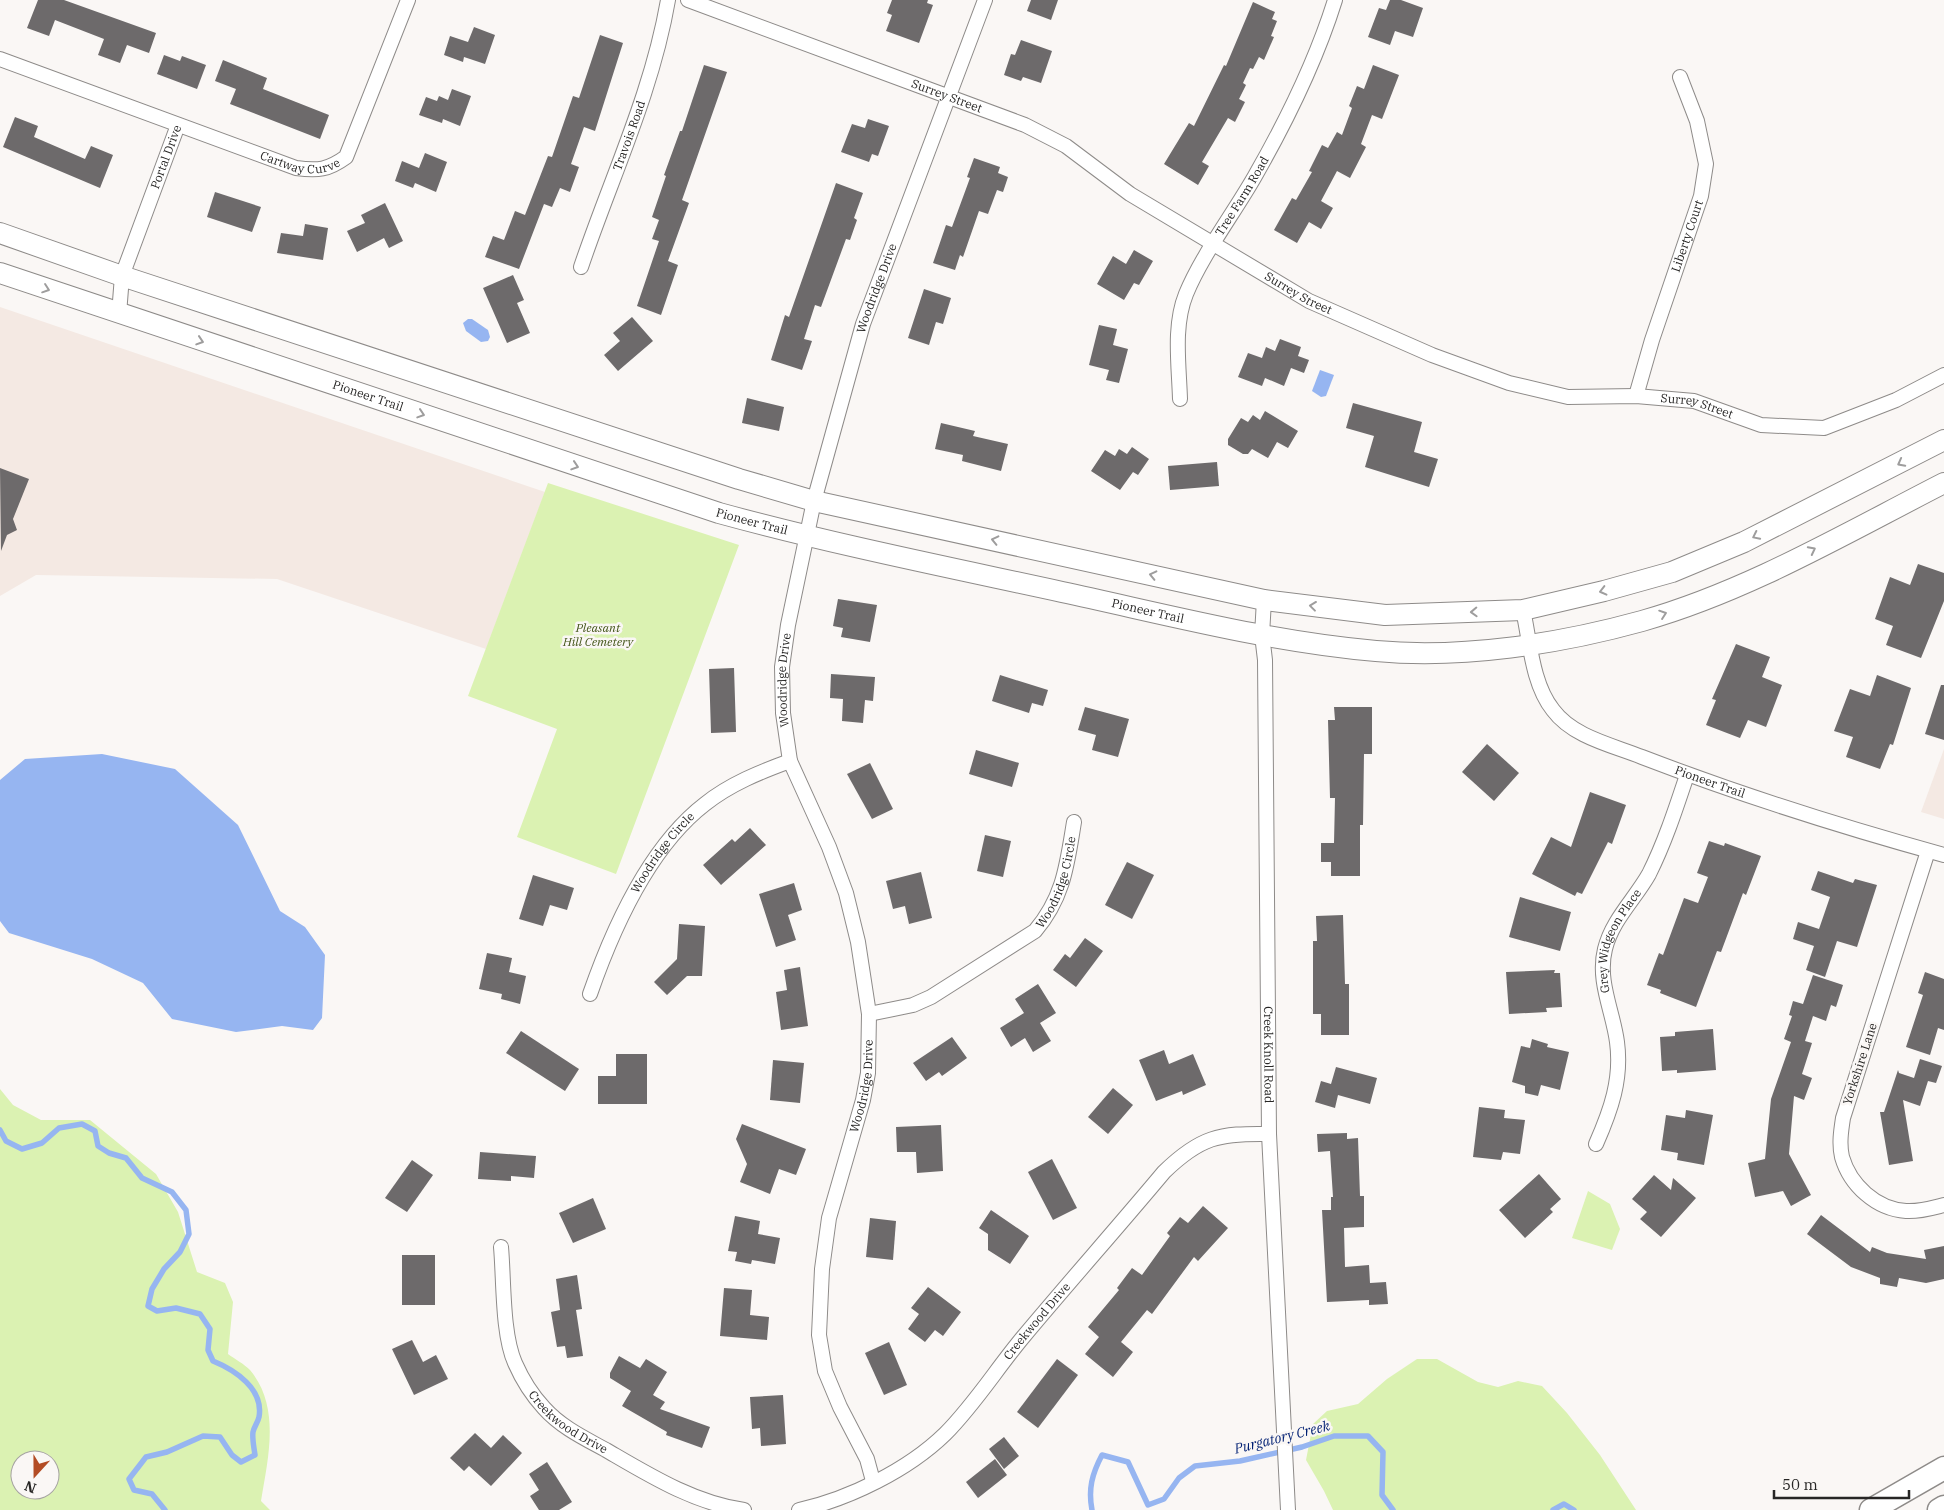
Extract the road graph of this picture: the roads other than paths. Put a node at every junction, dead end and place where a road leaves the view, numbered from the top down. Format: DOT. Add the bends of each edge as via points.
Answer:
graph roads {
  1 [pos="408,0"];
  2 [pos="668,0"];
  3 [pos="688,0"];
  4 [pos="985,0"];
  5 [pos="1336,0"];
  6 [pos="0,58"];
  7 [pos="1680,77"];
  8 [pos="949,96"];
  9 [pos="178,125"];
  10 [pos="0,233"];
  11 [pos="1213,246"];
  12 [pos="581,268"];
  13 [pos="0,273"];
  14 [pos="122,276"];
  15 [pos="119,314"];
  16 [pos="1944,375"];
  17 [pos="1636,396"];
  18 [pos="1180,399"];
  19 [pos="1944,440"];
  20 [pos="1944,483"];
  21 [pos="814,501"];
  22 [pos="808,537"];
  23 [pos="1264,600"];
  24 [pos="1523,610"];
  25 [pos="1262,635"];
  26 [pos="1530,644"];
  27 [pos="790,760"];
  28 [pos="1687,775"];
  29 [pos="1074,822"];
  30 [pos="1928,851"];
  31 [pos="1944,855"];
  32 [pos="590,994"];
  33 [pos="869,1014"];
  34 [pos="1268,1134"];
  35 [pos="1596,1144"];
  36 [pos="1944,1205"];
  37 [pos="501,1247"];
  38 [pos="1944,1468"];
  39 [pos="874,1481"];
  40 [pos="1944,1508"];
  41 [pos="744,1510"];
  42 [pos="799,1510"];
  43 [pos="1288,1510"];
  44 [pos="1871,1510"];
  45 [pos="1939,1510"];
  1 -- 9 [label="street, Cartway Curve" via="354,141 346,157 331,168 296,168"];
  2 -- 12 [label="street, Travois Road" via="650,79"];
  3 -- 8 [label="street, Surrey Street"];
  4 -- 8 [label="street, Woodridge Drive"];
  5 -- 11 [label="street, Tree Farm Road" via="1295,101"];
  6 -- 9 [label="street, Portal Drive"];
  7 -- 17 [label="street, Liberty Court" via="1697,121 1706,164 1702,196"];
  8 -- 11 [label="street, Surrey Street" via="1025,125 1066,146 1130,194"];
  8 -- 21 [label="street, Woodridge Drive" via="863,324"];
  9 -- 14 [label="street, Portal Drive"];
  10 -- 14 [label="main road"];
  11 -- 17 [label="street, Surrey Street" via="1309,301 1432,355 1509,383 1568,397"];
  11 -- 18 [label="street, Tree Farm Road" via="1186,294 1179,320"];
  13 -- 15 [label="main road, Pioneer Trail, one-way"];
  14 -- 15 [label="street, Portal Drive"];
  14 -- 21 [label="main road"];
  15 -- 22 [label="main road, Pioneer Trail, one-way" via="709,510"];
  16 -- 17 [label="street, Surrey Street" via="1896,400 1824,428 1761,425 1694,401"];
  19 -- 24 [label="main road, one-way" via="1744,542 1672,572"];
  26 -- 20 [label="main road, Pioneer Trail, one-way" via="1643,620 1720,594"];
  21 -- 22 [label="street, Woodridge Drive"];
  23 -- 21 [label="main road, one-way"];
  22 -- 25 [label="main road, Pioneer Trail"];
  22 -- 27 [label="street, Woodridge Drive" via="782,667 783,713"];
  24 -- 23 [label="main road, one-way" via="1385,615"];
  23 -- 25 [label="street, Creek Knoll Road"];
  24 -- 26 [label="street, Pioneer Trail"];
  25 -- 26 [label="main road, Pioneer Trail" via="1378,651 1457,651"];
  25 -- 34 [label="street, Creek Knoll Road" via="1265,660"];
  26 -- 28 [label="street, Pioneer Trail" via="1542,692 1552,710 1567,725"];
  27 -- 32 [label="street, Woodridge Circle" via="730,787 682,824 663,848 625,912 602,959"];
  27 -- 33 [label="street, Woodridge Drive" via="846,893 858,942"];
  28 -- 30 [label="street, Pioneer Trail"];
  28 -- 35 [label="street, Grey Widgeon Place" via="1650,870 1612,928 1605,950 1603,976 1619,1063 1612,1108"];
  29 -- 33 [label="street, Woodridge Circle" via="1060,894 1036,931 931,997 913,1005"];
  30 -- 31 [label="street, Pioneer Trail"];
  30 -- 36 [label="street, Yorkshire Lane" via="1843,1118 1840,1138 1848,1172 1872,1199 1889,1208 1906,1211"];
  33 -- 39 [label="street, Woodridge Drive" via="868,1073 863,1100 829,1218 822,1269 819,1335 825,1371 867,1459"];
  34 -- 39 [label="street, Creekwood Drive" via="1217,1137 1196,1145 1181,1156 1023,1338 945,1434 918,1457"];
  34 -- 43 [label="street, Creek Knoll Road"];
  37 -- 41 [label="street, Creekwood Drive" via="508,1335 515,1362 544,1408 563,1425 654,1478 690,1495 727,1508"];
  38 -- 44 [label="main road"];
  39 -- 42 [label="street, Creekwood Drive" via="849,1494"];
  40 -- 45 [label="main road"];
}
